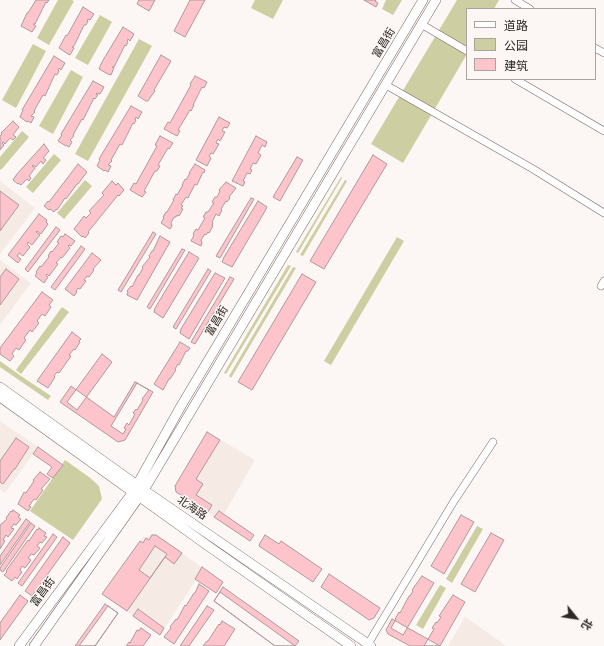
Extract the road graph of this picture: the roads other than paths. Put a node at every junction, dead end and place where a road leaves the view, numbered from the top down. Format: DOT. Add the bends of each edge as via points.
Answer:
graph roads {
  1 [pos="423,0"];
  2 [pos="436,0"];
  3 [pos="515,0"];
  4 [pos="528,8"];
  5 [pos="421,24"];
  6 [pos="466,50"];
  7 [pos="517,80"];
  8 [pos="386,85"];
  9 [pos="604,131"];
  10 [pos="604,212"];
  11 [pos="0,387"];
  12 [pos="0,397"];
  13 [pos="492,442"];
  14 [pos="138,491"];
  15 [pos="370,645"];
  16 [pos="19,646"];
  17 [pos="34,646"];
  18 [pos="351,646"];
  1 -- 14 [label="main road, 富昌街" via="185,399"];
  2 -- 5 [label="main road, 富昌街"];
  3 -- 4 [label="street"];
  5 -- 6 [label="street"];
  5 -- 8 [label="main road, 富昌街"];
  7 -- 9 [label="street"];
  8 -- 10 [label="street"];
  8 -- 14 [label="main road, 富昌街"];
  11 -- 14 [label="main road, 北海路"];
  12 -- 14 [label="main road, 北海路"];
  13 -- 15 [label="street"];
  14 -- 15 [label="main road, 北海路"];
  14 -- 16 [label="main road, 富昌街"];
  14 -- 17 [label="main road, 富昌街"];
  14 -- 18 [label="main road, 北海路" via="254,578"];
}
